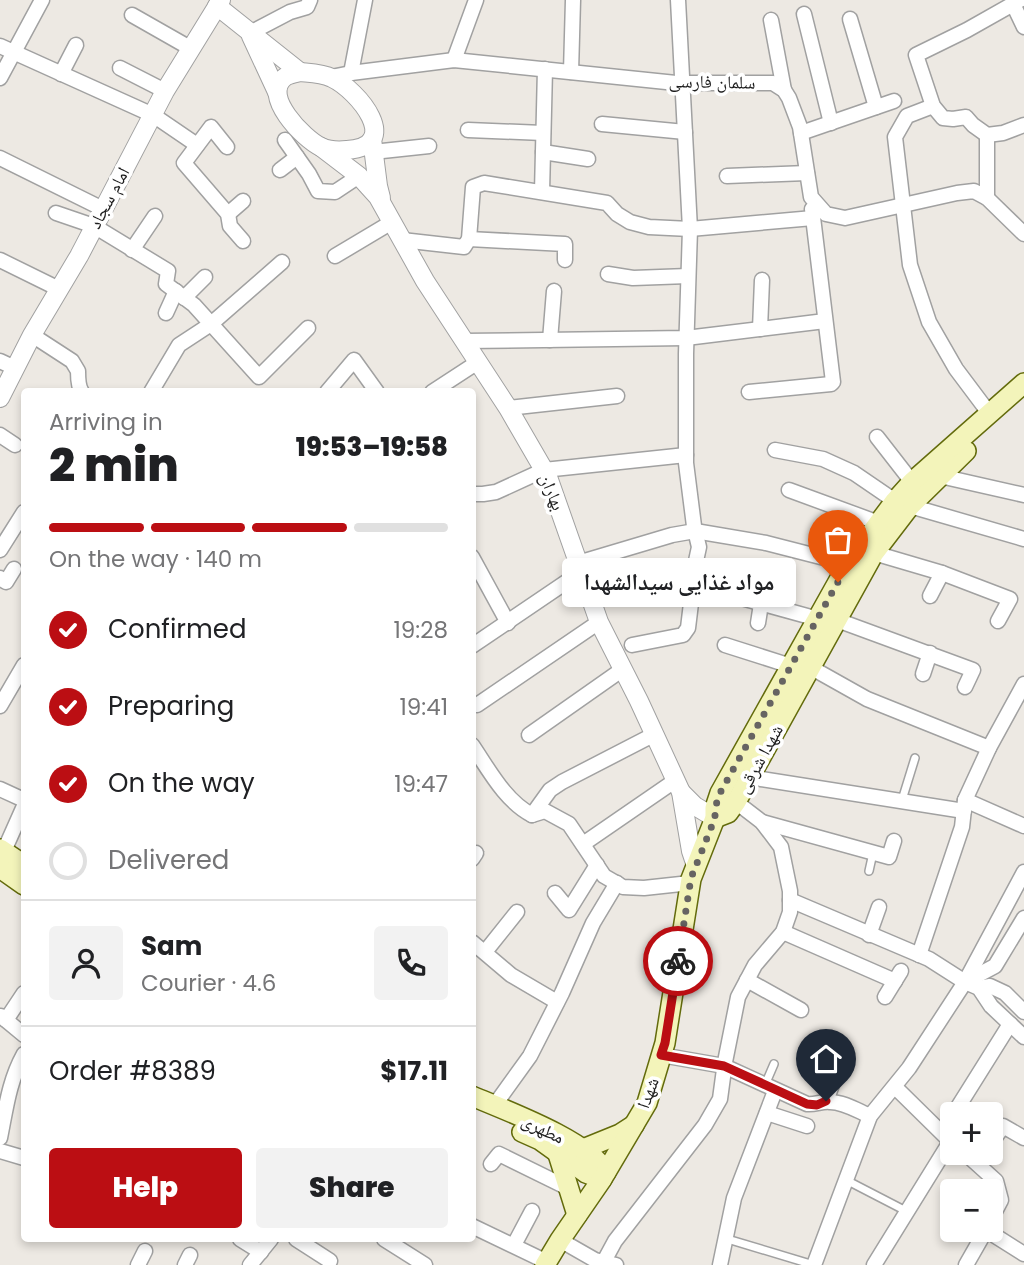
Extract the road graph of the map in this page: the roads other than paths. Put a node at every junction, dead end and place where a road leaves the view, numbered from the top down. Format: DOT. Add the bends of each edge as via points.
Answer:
graph roads {
  1 [pos="42,0"];
  2 [pos="310,0"];
  3 [pos="365,0"];
  4 [pos="476,0"];
  5 [pos="573,0"];
  6 [pos="678,0"];
  7 [pos="1016,2"];
  8 [pos="219,3"];
  9 [pos="804,14"];
  10 [pos="132,15"];
  11 [pos="850,19"];
  12 [pos="771,20"];
  13 [pos="1024,27"];
  14 [pos="250,33"];
  15 [pos="76,45"];
  16 [pos="0,46"];
  17 [pos="190,48"];
  18 [pos="14,53"];
  19 [pos="454,60"];
  20 [pos="120,68"];
  21 [pos="545,69"];
  22 [pos="300,72"];
  23 [pos="571,72"];
  24 [pos="351,73"];
  25 [pos="61,74"];
  26 [pos="331,77"];
  27 [pos="0,78"];
  28 [pos="682,82"];
  29 [pos="784,90"];
  30 [pos="165,91"];
  31 [pos="277,92"];
  32 [pos="894,101"];
  33 [pos="933,106"];
  34 [pos="876,107"];
  35 [pos="153,115"];
  36 [pos="831,123"];
  37 [pos="602,124"];
  38 [pos="1024,125"];
  39 [pos="468,130"];
  40 [pos="685,132"];
  41 [pos="801,133"];
  42 [pos="543,134"];
  43 [pos="987,135"];
  44 [pos="285,140"];
  45 [pos="197,145"];
  46 [pos="372,146"];
  47 [pos="429,146"];
  48 [pos="227,147"];
  49 [pos="321,147"];
  50 [pos="543,152"];
  51 [pos="297,157"];
  52 [pos="0,158"];
  53 [pos="589,159"];
  54 [pos="280,170"];
  55 [pos="807,173"];
  56 [pos="359,176"];
  57 [pos="727,176"];
  58 [pos="542,192"];
  59 [pos="811,197"];
  60 [pos="987,198"];
  61 [pos="243,201"];
  62 [pos="903,205"];
  63 [pos="103,209"];
  64 [pos="56,214"];
  65 [pos="228,214"];
  66 [pos="155,216"];
  67 [pos="389,217"];
  68 [pos="813,218"];
  69 [pos="94,226"];
  70 [pos="690,229"];
  71 [pos="1024,234"];
  72 [pos="469,239"];
  73 [pos="402,240"];
  74 [pos="243,241"];
  75 [pos="132,250"];
  76 [pos="335,256"];
  77 [pos="0,260"];
  78 [pos="565,260"];
  79 [pos="282,262"];
  80 [pos="608,274"];
  81 [pos="688,276"];
  82 [pos="205,277"];
  83 [pos="762,280"];
  84 [pos="59,289"];
  85 [pos="554,291"];
  86 [pos="180,295"];
  87 [pos="166,313"];
  88 [pos="825,321"];
  89 [pos="211,324"];
  90 [pos="308,328"];
  91 [pos="761,329"];
  92 [pos="32,335"];
  93 [pos="686,338"];
  94 [pos="550,340"];
  95 [pos="464,341"];
  96 [pos="478,362"];
  97 [pos="8,365"];
  98 [pos="1024,383"];
  99 [pos="80,388"];
  100 [pos="153,388"];
  101 [pos="330,388"];
  102 [pos="374,388"];
  103 [pos="438,388"];
  104 [pos="750,392"];
  105 [pos="617,396"];
  106 [pos="0,398"];
  107 [pos="1024,398"];
  108 [pos="508,408"];
  109 [pos="989,414"];
  110 [pos="0,435"];
  111 [pos="877,437"];
  112 [pos="15,445"];
  113 [pos="775,450"];
  114 [pos="686,455"];
  115 [pos="544,470"];
  116 [pos="940,476"];
  117 [pos="912,482"];
  118 [pos="789,491"];
  119 [pos="476,494"];
  120 [pos="1024,495"];
  121 [pos="902,503"];
  122 [pos="21,517"];
  123 [pos="879,523"];
  124 [pos="695,531"];
  125 [pos="1024,539"];
  126 [pos="0,550"];
  127 [pos="874,554"];
  128 [pos="476,563"];
  129 [pos="848,564"];
  130 [pos="580,567"];
  131 [pos="14,569"];
  132 [pos="942,573"];
  133 [pos="0,578"];
  134 [pos="731,581"];
  135 [pos="930,596"];
  136 [pos="761,604"];
  137 [pos="828,619"];
  138 [pos="998,621"];
  139 [pos="599,622"];
  140 [pos="508,623"];
  141 [pos="758,623"];
  142 [pos="476,643"];
  143 [pos="632,645"];
  144 [pos="725,645"];
  145 [pos="930,653"];
  146 [pos="801,666"];
  147 [pos="623,669"];
  148 [pos="21,670"];
  149 [pos="923,674"];
  150 [pos="1024,684"];
  151 [pos="965,687"];
  152 [pos="477,705"];
  153 [pos="0,706"];
  154 [pos="655,734"];
  155 [pos="529,735"];
  156 [pos="989,748"];
  157 [pos="915,758"];
  158 [pos="478,766"];
  159 [pos="753,774"];
  160 [pos="679,786"];
  161 [pos="0,789"];
  162 [pos="21,799"];
  163 [pos="902,800"];
  164 [pos="736,802"];
  165 [pos="965,805"];
  166 [pos="21,813"];
  167 [pos="532,815"];
  168 [pos="715,818"];
  169 [pos="762,822"];
  170 [pos="1024,826"];
  171 [pos="894,841"];
  172 [pos="583,844"];
  173 [pos="873,852"];
  174 [pos="1,856"];
  175 [pos="21,864"];
  176 [pos="597,865"];
  177 [pos="869,871"];
  178 [pos="1024,872"];
  179 [pos="693,875"];
  180 [pos="21,881"];
  181 [pos="617,883"];
  182 [pos="555,893"];
  183 [pos="790,901"];
  184 [pos="879,907"];
  185 [pos="517,912"];
  186 [pos="1024,918"];
  187 [pos="783,932"];
  188 [pos="869,935"];
  189 [pos="476,945"];
  190 [pos="485,953"];
  191 [pos="919,955"];
  192 [pos="747,981"];
  193 [pos="972,985"];
  194 [pos="21,997"];
  195 [pos="885,997"];
  196 [pos="557,1002"];
  197 [pos="801,1010"];
  198 [pos="1024,1012"];
  199 [pos="3,1018"];
  200 [pos="1010,1024"];
  201 [pos="21,1033"];
  202 [pos="1024,1037"];
  203 [pos="661,1055"];
  204 [pos="843,1055"];
  205 [pos="21,1060"];
  206 [pos="774,1064"];
  207 [pos="724,1066"];
  208 [pos="895,1087"];
  209 [pos="770,1088"];
  210 [pos="476,1098"];
  211 [pos="826,1101"];
  212 [pos="962,1102"];
  213 [pos="494,1106"];
  214 [pos="476,1113"];
  215 [pos="766,1113"];
  216 [pos="870,1116"];
  217 [pos="635,1125"];
  218 [pos="807,1126"];
  219 [pos="1003,1126"];
  220 [pos="940,1131"];
  221 [pos="1,1132"];
  222 [pos="1024,1138"];
  223 [pos="583,1149"];
  224 [pos="0,1152"];
  225 [pos="557,1152"];
  226 [pos="940,1153"];
  227 [pos="21,1157"];
  228 [pos="492,1164"];
  229 [pos="604,1176"];
  230 [pos="846,1180"];
  231 [pos="568,1188"];
  232 [pos="533,1211"];
  233 [pos="906,1211"];
  234 [pos="577,1214"];
  235 [pos="476,1228"];
  236 [pos="724,1238"];
  237 [pos="560,1240"];
  238 [pos="245,1242"];
  239 [pos="269,1242"];
  240 [pos="301,1242"];
  241 [pos="389,1242"];
  242 [pos="514,1245"];
  243 [pos="145,1251"];
  244 [pos="261,1252"];
  245 [pos="1024,1254"];
  246 [pos="330,1261"];
  247 [pos="546,1264"];
  248 [pos="607,1264"];
  249 [pos="138,1265"];
  250 [pos="250,1265"];
  251 [pos="425,1265"];
  252 [pos="720,1265"];
  253 [pos="814,1265"];
  254 [pos="874,1265"];
  255 [pos="966,1265"];
  1 -- 18 [label="street"];
  2 -- 14 [label="street" via="307,7"];
  3 -- 24 [label="street"];
  4 -- 19 [label="street"];
  5 -- 23 [label="street"];
  6 -- 28 [label="street"];
  7 -- 13 [label="street"];
  7 -- 33 [label="street" via="916,55"];
  8 -- 14 [label="street"];
  8 -- 17 [label="street, امام سجاد"];
  9 -- 36 [label="street"];
  10 -- 17 [label="street"];
  11 -- 34 [label="street"];
  12 -- 29 [label="street"];
  14 -- 22 [label="street"];
  14 -- 31 [label="street, بهاران"];
  15 -- 25 [label="street"];
  16 -- 18 [label="street"];
  17 -- 30 [label="street, امام سجاد"];
  18 -- 25 [label="street"];
  18 -- 27 [label="street"];
  19 -- 21 [label="street, سلمان فارسی"];
  19 -- 24 [label="street, سلمان فارسی"];
  20 -- 30 [label="street"];
  21 -- 23 [label="street, سلمان فارسی"];
  21 -- 42 [label="street"];
  22 -- 26 [label="street"];
  22 -- 31 [label="street" via="286,76"];
  23 -- 28 [label="street, سلمان فارسی"];
  24 -- 26 [label="street, سلمان فارسی"];
  25 -- 35 [label="street"];
  26 -- 46 [label="street, بهاران" via="353,92 371,116"];
  28 -- 29 [label="street, سلمان فارسی" via="773,83"];
  28 -- 40 [label="street"];
  29 -- 41 [label="street"];
  30 -- 35 [label="street, امام سجاد"];
  31 -- 49 [label="street, بهاران" via="297,128"];
  32 -- 34 [label="street"];
  33 -- 43 [label="street" via="943,118 966,117"];
  33 -- 62 [label="street" via="907,116 895,137"];
  34 -- 36 [label="street"];
  35 -- 45 [label="street"];
  35 -- 63 [label="street, امام سجاد"];
  36 -- 41 [label="street"];
  37 -- 40 [label="street"];
  38 -- 43 [label="street"];
  39 -- 42 [label="street"];
  40 -- 70 [label="street"];
  41 -- 55 [label="street"];
  42 -- 50 [label="street"];
  43 -- 60 [label="street"];
  44 -- 51 [label="street"];
  45 -- 48 [label="street" via="211,127"];
  45 -- 65 [label="street" via="184,163"];
  46 -- 47 [label="street"];
  46 -- 49 [label="street" via="335,151"];
  46 -- 67 [label="street, بهاران" via="377,186"];
  49 -- 56 [label="street, بهاران"];
  50 -- 53 [label="street"];
  50 -- 58 [label="street"];
  51 -- 54 [label="street"];
  51 -- 56 [label="street" via="318,191 335,192"];
  52 -- 63 [label="street"];
  55 -- 57 [label="street"];
  55 -- 59 [label="street"];
  56 -- 67 [label="street, بهاران"];
  58 -- 70 [label="street" via="607,203 630,222 649,227"];
  58 -- 72 [label="street" via="484,183 473,187"];
  59 -- 62 [label="street" via="826,214 845,218"];
  59 -- 68 [label="street"];
  60 -- 62 [label="street" via="974,191"];
  60 -- 71 [label="street"];
  61 -- 65 [label="street"];
  62 -- 109 [label="street" via="910,265 929,322"];
  63 -- 69 [label="street, امام سجاد"];
  64 -- 69 [label="street"];
  65 -- 74 [label="street" via="230,226"];
  66 -- 75 [label="street"];
  67 -- 73 [label="street, بهاران"];
  67 -- 76 [label="street"];
  68 -- 70 [label="street"];
  68 -- 88 [label="street"];
  69 -- 75 [label="street"];
  69 -- 84 [label="street, امام سجاد"];
  70 -- 81 [label="street"];
  72 -- 73 [label="street" via="464,247"];
  72 -- 78 [label="street" via="565,244"];
  73 -- 95 [label="street, بهاران"];
  75 -- 86 [label="street" via="167,271 166,284"];
  77 -- 84 [label="street"];
  79 -- 89 [label="street"];
  80 -- 81 [label="street"];
  81 -- 93 [label="street"];
  82 -- 86 [label="street"];
  83 -- 91 [label="street"];
  84 -- 92 [label="street, امام سجاد"];
  85 -- 94 [label="street"];
  86 -- 87 [label="street"];
  86 -- 89 [label="street"];
  88 -- 91 [label="street"];
  88 -- 104 [label="street" via="831,384"];
  89 -- 90 [label="street" via="259,377"];
  89 -- 100 [label="street" via="179,345"];
  91 -- 93 [label="street"];
  92 -- 97 [label="street, امام سجاد"];
  92 -- 99 [label="street" via="72,361"];
  93 -- 94 [label="street"];
  93 -- 114 [label="street"];
  94 -- 95 [label="street"];
  95 -- 96 [label="street, بهاران"];
  96 -- 103 [label="street"];
  96 -- 108 [label="street, بهاران"];
  97 -- 106 [label="street, امام سجاد"];
  98 -- 109 [label="main road, شهدا شرقی"];
  101 -- 102 [label="street" via="354,360"];
  105 -- 108 [label="street"];
  107 -- 116 [label="main road, شهدا شرقی"];
  108 -- 115 [label="street, بهاران"];
  109 -- 117 [label="main road, شهدا شرقی"];
  110 -- 112 [label="street"];
  111 -- 117 [label="street"];
  113 -- 121 [label="street" via="823,458"];
  114 -- 115 [label="street"];
  114 -- 124 [label="street"];
  115 -- 119 [label="street" via="496,492"];
  115 -- 130 [label="street, بهاران"];
  116 -- 120 [label="street"];
  116 -- 121 [label="main road, شهدا شرقی"];
  117 -- 121 [label="main road, شهدا شرقی"];
  118 -- 123 [label="street"];
  121 -- 123 [label="main road, شهدا شرقی"];
  121 -- 125 [label="street"];
  121 -- 127 [label="main road, شهدا شرقی"];
  122 -- 126 [label="street"];
  123 -- 129 [label="main road, شهدا شرقی"];
  124 -- 129 [label="street"];
  124 -- 130 [label="street"];
  124 -- 143 [label="street" via="699,547 692,571 688,628 683,635"];
  127 -- 132 [label="street"];
  127 -- 137 [label="main road, شهدا شرقی"];
  128 -- 140 [label="street"];
  129 -- 137 [label="main road, شهدا شرقی"];
  130 -- 139 [label="street, بهاران"];
  130 -- 140 [label="street"];
  131 -- 133 [label="street" via="6,582"];
  132 -- 135 [label="street"];
  132 -- 138 [label="street" via="1010,599"];
  134 -- 136 [label="street" via="727,594"];
  136 -- 137 [label="street"];
  136 -- 141 [label="street"];
  137 -- 145 [label="street"];
  137 -- 146 [label="main road, شهدا شرقی"];
  139 -- 147 [label="street, بهاران"];
  139 -- 152 [label="street"];
  140 -- 142 [label="street"];
  144 -- 146 [label="street"];
  145 -- 149 [label="street"];
  145 -- 151 [label="street" via="973,670"];
  146 -- 156 [label="street" via="867,699"];
  146 -- 159 [label="main road, شهدا شرقی"];
  146 -- 168 [label="main road, شهدا شرقی" via="720,793"];
  147 -- 154 [label="street, بهاران"];
  147 -- 155 [label="street"];
  148 -- 153 [label="street"];
  150 -- 156 [label="street"];
  154 -- 160 [label="street, بهاران"];
  154 -- 167 [label="street" via="562,782"];
  156 -- 165 [label="street"];
  157 -- 163 [label="lane"];
  158 -- 167 [label="street"];
  159 -- 163 [label="street" via="761,779"];
  159 -- 164 [label="main road, شهدا شرقی"];
  160 -- 168 [label="street" via="695,806"];
  160 -- 172 [label="street"];
  160 -- 179 [label="street"];
  161 -- 162 [label="street"];
  163 -- 165 [label="street"];
  164 -- 168 [label="main road, شهدا شرقی" via="728,813"];
  164 -- 169 [label="street"];
  165 -- 170 [label="street"];
  165 -- 191 [label="street" via="962,827"];
  166 -- 174 [label="street"];
  167 -- 172 [label="street" via="545,811 569,824"];
  168 -- 179 [label="main road, شهدا"];
  169 -- 173 [label="street"];
  169 -- 183 [label="street" via="781,846"];
  171 -- 173 [label="street" via="889,857"];
  172 -- 176 [label="street"];
  173 -- 177 [label="lane"];
  174 -- 175 [label="main road"];
  174 -- 180 [label="main road"];
  176 -- 181 [label="street"];
  176 -- 182 [label="street" via="569,910"];
  178 -- 193 [label="street"];
  179 -- 181 [label="street" via="644,888"];
  179 -- 203 [label="main road, شهدا"];
  181 -- 196 [label="street"];
  183 -- 187 [label="street"];
  183 -- 188 [label="street"];
  184 -- 188 [label="street"];
  185 -- 190 [label="street"];
  186 -- 193 [label="street" via="995,966"];
  187 -- 192 [label="street"];
  187 -- 195 [label="street" via="898,976"];
  188 -- 191 [label="street"];
  189 -- 190 [label="street"];
  190 -- 196 [label="street" via="511,975"];
  191 -- 193 [label="street"];
  192 -- 197 [label="street"];
  192 -- 207 [label="street" via="738,997"];
  193 -- 198 [label="street" via="1005,993"];
  193 -- 200 [label="street"];
  193 -- 208 [label="street"];
  194 -- 199 [label="street"];
  196 -- 213 [label="street" via="530,1056"];
  199 -- 201 [label="street"];
  200 -- 202 [label="street"];
  200 -- 212 [label="street"];
  203 -- 207 [label="street"];
  203 -- 217 [label="main road, شهدا" via="647,1103"];
  204 -- 211 [label="street"];
  205 -- 221 [label="street"];
  206 -- 209 [label="lane"];
  207 -- 209 [label="street"];
  207 -- 248 [label="street" via="720,1099 705,1125 615,1241"];
  208 -- 216 [label="street"];
  208 -- 220 [label="street"];
  209 -- 211 [label="street" via="807,1104"];
  209 -- 215 [label="street"];
  210 -- 213 [label="main road, مطهری"];
  211 -- 216 [label="street"];
  213 -- 223 [label="main road, مطهری"];
  214 -- 225 [label="main road, مطهری"];
  215 -- 218 [label="street"];
  215 -- 236 [label="street"];
  216 -- 230 [label="street"];
  217 -- 223 [label="main road"];
  217 -- 229 [label="main road, شهدا"];
  219 -- 222 [label="street"];
  223 -- 229 [label="main road, مطهری" via="602,1165"];
  224 -- 227 [label="street"];
  225 -- 229 [label="main road, مطهری" via="586,1173"];
  225 -- 231 [label="main road"];
  226 -- 233 [label="street"];
  228 -- 231 [label="street" via="499,1154"];
  229 -- 234 [label="main road, شهدا"];
  230 -- 233 [label="lane"];
  230 -- 253 [label="street"];
  231 -- 234 [label="main road"];
  232 -- 242 [label="street"];
  233 -- 254 [label="street"];
  234 -- 237 [label="main road, شهدا"];
  235 -- 242 [label="street"];
  236 -- 252 [label="street"];
  236 -- 253 [label="lane"];
  237 -- 247 [label="main road, شهدا"];
  237 -- 248 [label="street"];
  238 -- 244 [label="street"];
  239 -- 244 [label="street"];
  240 -- 246 [label="street"];
  241 -- 251 [label="street"];
  242 -- 247 [label="street"];
  243 -- 249 [label="street"];
  244 -- 250 [label="street"];
  245 -- 255 [label="street" via="986,1230"];
}
